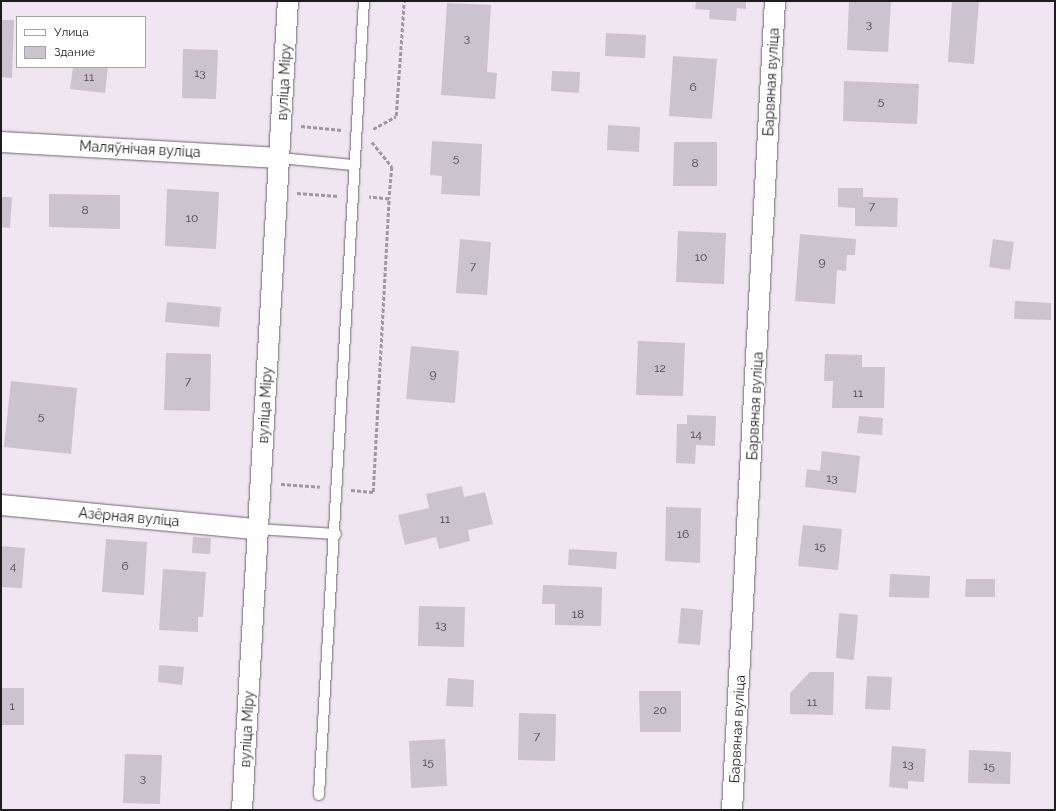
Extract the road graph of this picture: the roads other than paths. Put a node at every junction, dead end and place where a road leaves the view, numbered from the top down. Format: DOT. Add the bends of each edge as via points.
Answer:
graph roads {
  1 [pos="288,1"];
  2 [pos="364,1"];
  3 [pos="775,1"];
  4 [pos="1,142"];
  5 [pos="280,158"];
  6 [pos="353,165"];
  7 [pos="1,505"];
  8 [pos="257,528"];
  9 [pos="336,534"];
  10 [pos="319,795"];
  11 [pos="242,810"];
  12 [pos="732,810"];
  1 -- 5 [label="street, вуліца Міру"];
  2 -- 6 [label="lane"];
  3 -- 12 [label="street, Барвяная вуліца"];
  4 -- 5 [label="street, Маляўнічая вуліца"];
  5 -- 6 [label="lane"];
  5 -- 8 [label="street, вуліца Міру"];
  6 -- 9 [label="lane" via="335,488"];
  7 -- 8 [label="street, Азёрная вуліца"];
  8 -- 9 [label="lane"];
  8 -- 11 [label="street, вуліца Міру"];
  9 -- 10 [label="lane"];
}
